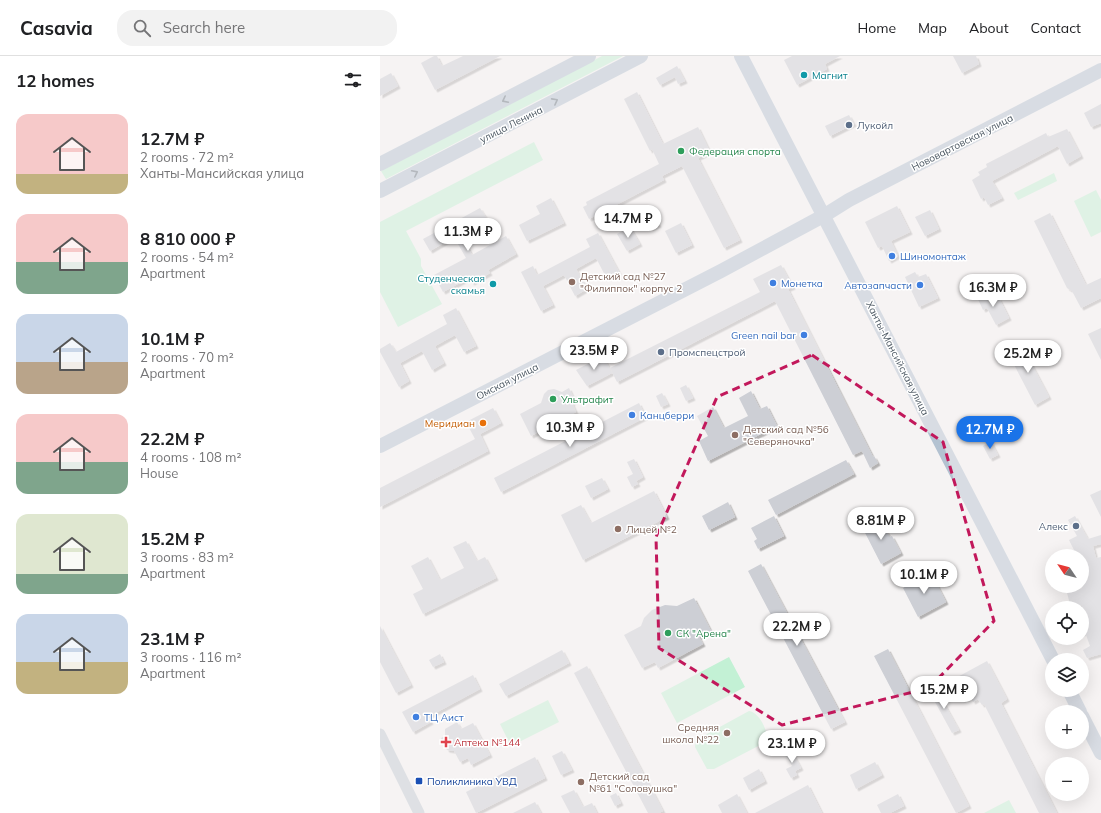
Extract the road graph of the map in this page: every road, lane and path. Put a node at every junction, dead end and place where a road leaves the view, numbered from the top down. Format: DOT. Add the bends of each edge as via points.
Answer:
graph roads {
  1 [pos="589,56"];
  2 [pos="641,56"];
  3 [pos="741,56"];
  4 [pos="1101,70"];
  5 [pos="380,164"];
  6 [pos="380,191"];
  7 [pos="825,215"];
  8 [pos="380,446"];
  9 [pos="1049,653"];
  10 [pos="1089,730"];
  11 [pos="380,734"];
  12 [pos="1101,753"];
  13 [pos="419,813"];
  1 -- 5 [label="main road, one-way"];
  6 -- 2 [label="main road, улица Ленина, one-way"];
  3 -- 7 [label="main road, Ханты-Мансийская улица"];
  4 -- 7 [label="main road, Нововартовская улица" via="849,200"];
  7 -- 8 [label="main road, Омская улица"];
  7 -- 9 [label="main road, Ханты-Мансийская улица"];
  10 -- 12 [label="main road"];
  11 -- 13 [label="street"];
}
